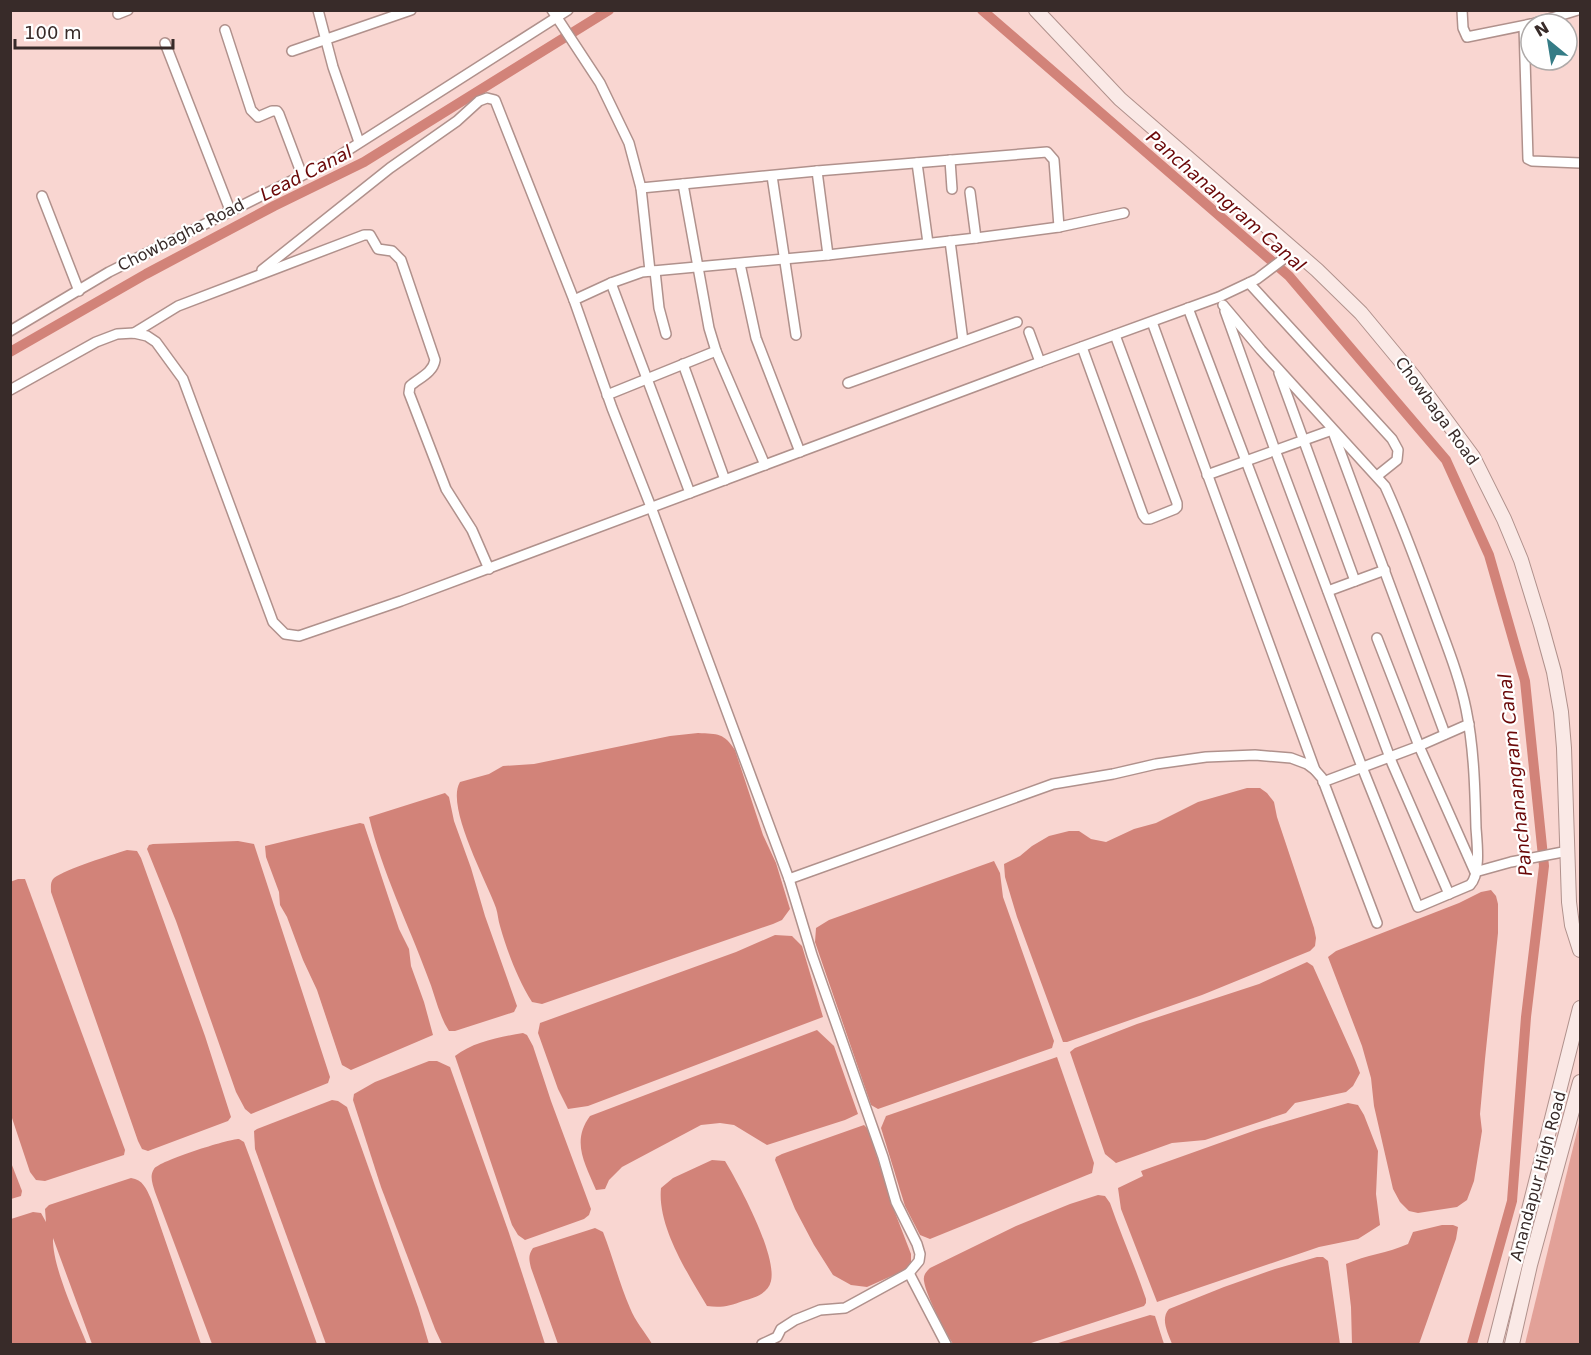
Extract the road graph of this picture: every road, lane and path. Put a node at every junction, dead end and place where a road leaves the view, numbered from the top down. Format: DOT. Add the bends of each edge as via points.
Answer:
graph roads {
  1 [pos="318,10"];
  2 [pos="411,10"];
  3 [pos="568,10"];
  4 [pos="1036,10"];
  5 [pos="1462,10"];
  6 [pos="556,17"];
  7 [pos="1519,27"];
  8 [pos="225,30"];
  9 [pos="325,39"];
  10 [pos="165,43"];
  11 [pos="292,51"];
  12 [pos="1529,72"];
  13 [pos="359,142"];
  14 [pos="950,160"];
  15 [pos="917,163"];
  16 [pos="1581,163"];
  17 [pos="817,171"];
  18 [pos="302,175"];
  19 [pos="772,176"];
  20 [pos="682,184"];
  21 [pos="641,188"];
  22 [pos="952,189"];
  23 [pos="970,192"];
  24 [pos="42,196"];
  25 [pos="230,210"];
  26 [pos="1124,213"];
  27 [pos="1059,227"];
  28 [pos="976,238"];
  29 [pos="950,241"];
  30 [pos="928,243"];
  31 [pos="828,255"];
  32 [pos="1288,255"];
  33 [pos="784,259"];
  34 [pos="740,264"];
  35 [pos="699,267"];
  36 [pos="652,271"];
  37 [pos="255,276"];
  38 [pos="1253,281"];
  39 [pos="611,283"];
  40 [pos="79,291"];
  41 [pos="574,300"];
  42 [pos="1221,301"];
  43 [pos="1188,308"];
  44 [pos="1017,322"];
  45 [pos="1152,322"];
  46 [pos="10,331"];
  47 [pos="1029,332"];
  48 [pos="135,333"];
  49 [pos="666,334"];
  50 [pos="796,335"];
  51 [pos="1116,335"];
  52 [pos="963,341"];
  53 [pos="1082,347"];
  54 [pos="716,351"];
  55 [pos="1040,362"];
  56 [pos="683,364"];
  57 [pos="1277,368"];
  58 [pos="646,379"];
  59 [pos="848,383"];
  60 [pos="10,390"];
  61 [pos="607,395"];
  62 [pos="1331,427"];
  63 [pos="1303,439"];
  64 [pos="1275,450"];
  65 [pos="800,452"];
  66 [pos="1246,460"];
  67 [pos="765,465"];
  68 [pos="1207,475"];
  69 [pos="1377,476"];
  70 [pos="725,480"];
  71 [pos="690,493"];
  72 [pos="651,507"];
  73 [pos="489,568"];
  74 [pos="1385,570"];
  75 [pos="1355,581"];
  76 [pos="1328,591"];
  77 [pos="1377,638"];
  78 [pos="1469,724"];
  79 [pos="1445,734"];
  80 [pos="1419,746"];
  81 [pos="1390,757"];
  82 [pos="1362,767"];
  83 [pos="1315,770"];
  84 [pos="1323,782"];
  85 [pos="1568,851"];
  86 [pos="1475,872"];
  87 [pos="789,879"];
  88 [pos="1449,894"];
  89 [pos="1377,923"];
  90 [pos="1581,950"];
  91 [pos="1581,1008"];
  92 [pos="1581,1083"];
  93 [pos="909,1273"];
  94 [pos="762,1344"];
  95 [pos="946,1344"];
  96 [pos="1495,1344"];
  97 [pos="1512,1344"];
  1 -- 9 [label="street"];
  2 -- 9 [label="street"];
  3 -- 6 [label="street, Chowbagha Road"];
  4 -- 32 [label="street, Chowbaga Road" via="1120,99"];
  5 -- 7 [label="street" via="1467,37"];
  6 -- 13 [label="street, Chowbagha Road"];
  6 -- 21 [label="street" via="600,83 621,124"];
  8 -- 18 [label="street" via="251,110 258,117 277,111"];
  9 -- 11 [label="street"];
  9 -- 13 [label="street"];
  10 -- 25 [label="street"];
  12 -- 16 [label="street" via="1528,159"];
  13 -- 18 [label="street, Chowbagha Road"];
  14 -- 15 [label="street"];
  14 -- 22 [label="street"];
  14 -- 27 [label="street" via="1047,152 1054,160"];
  15 -- 17 [label="street"];
  15 -- 30 [label="street"];
  17 -- 19 [label="street"];
  17 -- 31 [label="street"];
  18 -- 25 [label="street, Chowbagha Road"];
  19 -- 20 [label="street"];
  19 -- 33 [label="street"];
  20 -- 21 [label="street"];
  20 -- 35 [label="street"];
  21 -- 36 [label="street"];
  23 -- 28 [label="street"];
  24 -- 40 [label="street"];
  25 -- 40 [label="street, Chowbagha Road"];
  26 -- 27 [label="street"];
  27 -- 28 [label="street"];
  28 -- 29 [label="street"];
  29 -- 30 [label="street"];
  29 -- 52 [label="street"];
  30 -- 31 [label="street"];
  31 -- 33 [label="street"];
  32 -- 38 [label="street"];
  32 -- 85 [label="street, Chowbaga Road" via="1317,270 1361,313 1414,376 1473,457 1504,519 1521,560 1554,672 1563,730"];
  33 -- 34 [label="street"];
  33 -- 50 [label="street"];
  34 -- 35 [label="street"];
  34 -- 65 [label="street" via="756,338"];
  35 -- 36 [label="street"];
  35 -- 54 [label="street"];
  36 -- 39 [label="street"];
  36 -- 49 [label="street"];
  37 -- 41 [label="street" via="390,168 487,98 495,100"];
  37 -- 48 [label="street" via="178,306"];
  37 -- 73 [label="street" via="364,235 370,235 378,249 397,254 435,360 429,372 410,386 409,393 446,489 472,530"];
  38 -- 42 [label="street"];
  38 -- 69 [label="street" via="1392,439 1398,450 1397,460"];
  39 -- 41 [label="street"];
  39 -- 58 [label="street"];
  40 -- 46 [label="street, Chowbagha Road"];
  41 -- 61 [label="street"];
  42 -- 43 [label="street"];
  42 -- 57 [label="street"];
  42 -- 64 [label="street"];
  43 -- 45 [label="street"];
  43 -- 66 [label="street"];
  44 -- 52 [label="street"];
  45 -- 51 [label="street"];
  45 -- 68 [label="street"];
  47 -- 55 [label="street"];
  48 -- 60 [label="street" via="117,334 96,342"];
  48 -- 73 [label="street" via="156,342 183,379 273,622 285,634 298,636"];
  51 -- 53 [label="street"];
  51 -- 53 [label="street" via="1177,503 1175,510 1150,519 1143,515"];
  52 -- 59 [label="street"];
  53 -- 55 [label="street"];
  54 -- 56 [label="street"];
  54 -- 67 [label="street"];
  55 -- 65 [label="street"];
  56 -- 58 [label="street"];
  56 -- 70 [label="street"];
  57 -- 62 [label="street"];
  57 -- 63 [label="street"];
  58 -- 61 [label="street"];
  58 -- 71 [label="street"];
  61 -- 72 [label="street"];
  62 -- 63 [label="street"];
  62 -- 69 [label="street"];
  62 -- 74 [label="street"];
  63 -- 64 [label="street"];
  63 -- 75 [label="street"];
  64 -- 66 [label="street"];
  64 -- 76 [label="street"];
  65 -- 67 [label="street"];
  66 -- 68 [label="street"];
  66 -- 82 [label="street"];
  67 -- 70 [label="street"];
  68 -- 83 [label="street"];
  69 -- 78 [label="street" via="1397,512 1440,628"];
  70 -- 71 [label="street"];
  71 -- 72 [label="street"];
  72 -- 73 [label="street"];
  72 -- 87 [label="street"];
  74 -- 75 [label="street"];
  74 -- 79 [label="street"];
  75 -- 76 [label="street"];
  76 -- 81 [label="street"];
  77 -- 80 [label="street"];
  78 -- 79 [label="street"];
  78 -- 86 [label="street" via="1478,858"];
  79 -- 80 [label="street"];
  80 -- 81 [label="street"];
  80 -- 86 [label="street"];
  81 -- 82 [label="street"];
  81 -- 88 [label="street"];
  82 -- 84 [label="street"];
  82 -- 88 [label="street" via="1418,907"];
  83 -- 84 [label="street"];
  83 -- 87 [label="street" via="1291,758 1206,757 1053,784"];
  84 -- 89 [label="street"];
  85 -- 86 [label="street"];
  85 -- 90 [label="street, Chowbaga Road" via="1572,925"];
  86 -- 88 [label="street" via="1474,882"];
  87 -- 93 [label="street" via="896,1202 917,1244 919,1261"];
  91 -- 96 [label="street, Anandapur High Road"];
  92 -- 97 [label="street, Anandapur High Road"];
  93 -- 94 [label="street" via="845,1308 820,1310 795,1320 781,1329 777,1337"];
  93 -- 95 [label="street"];
}
